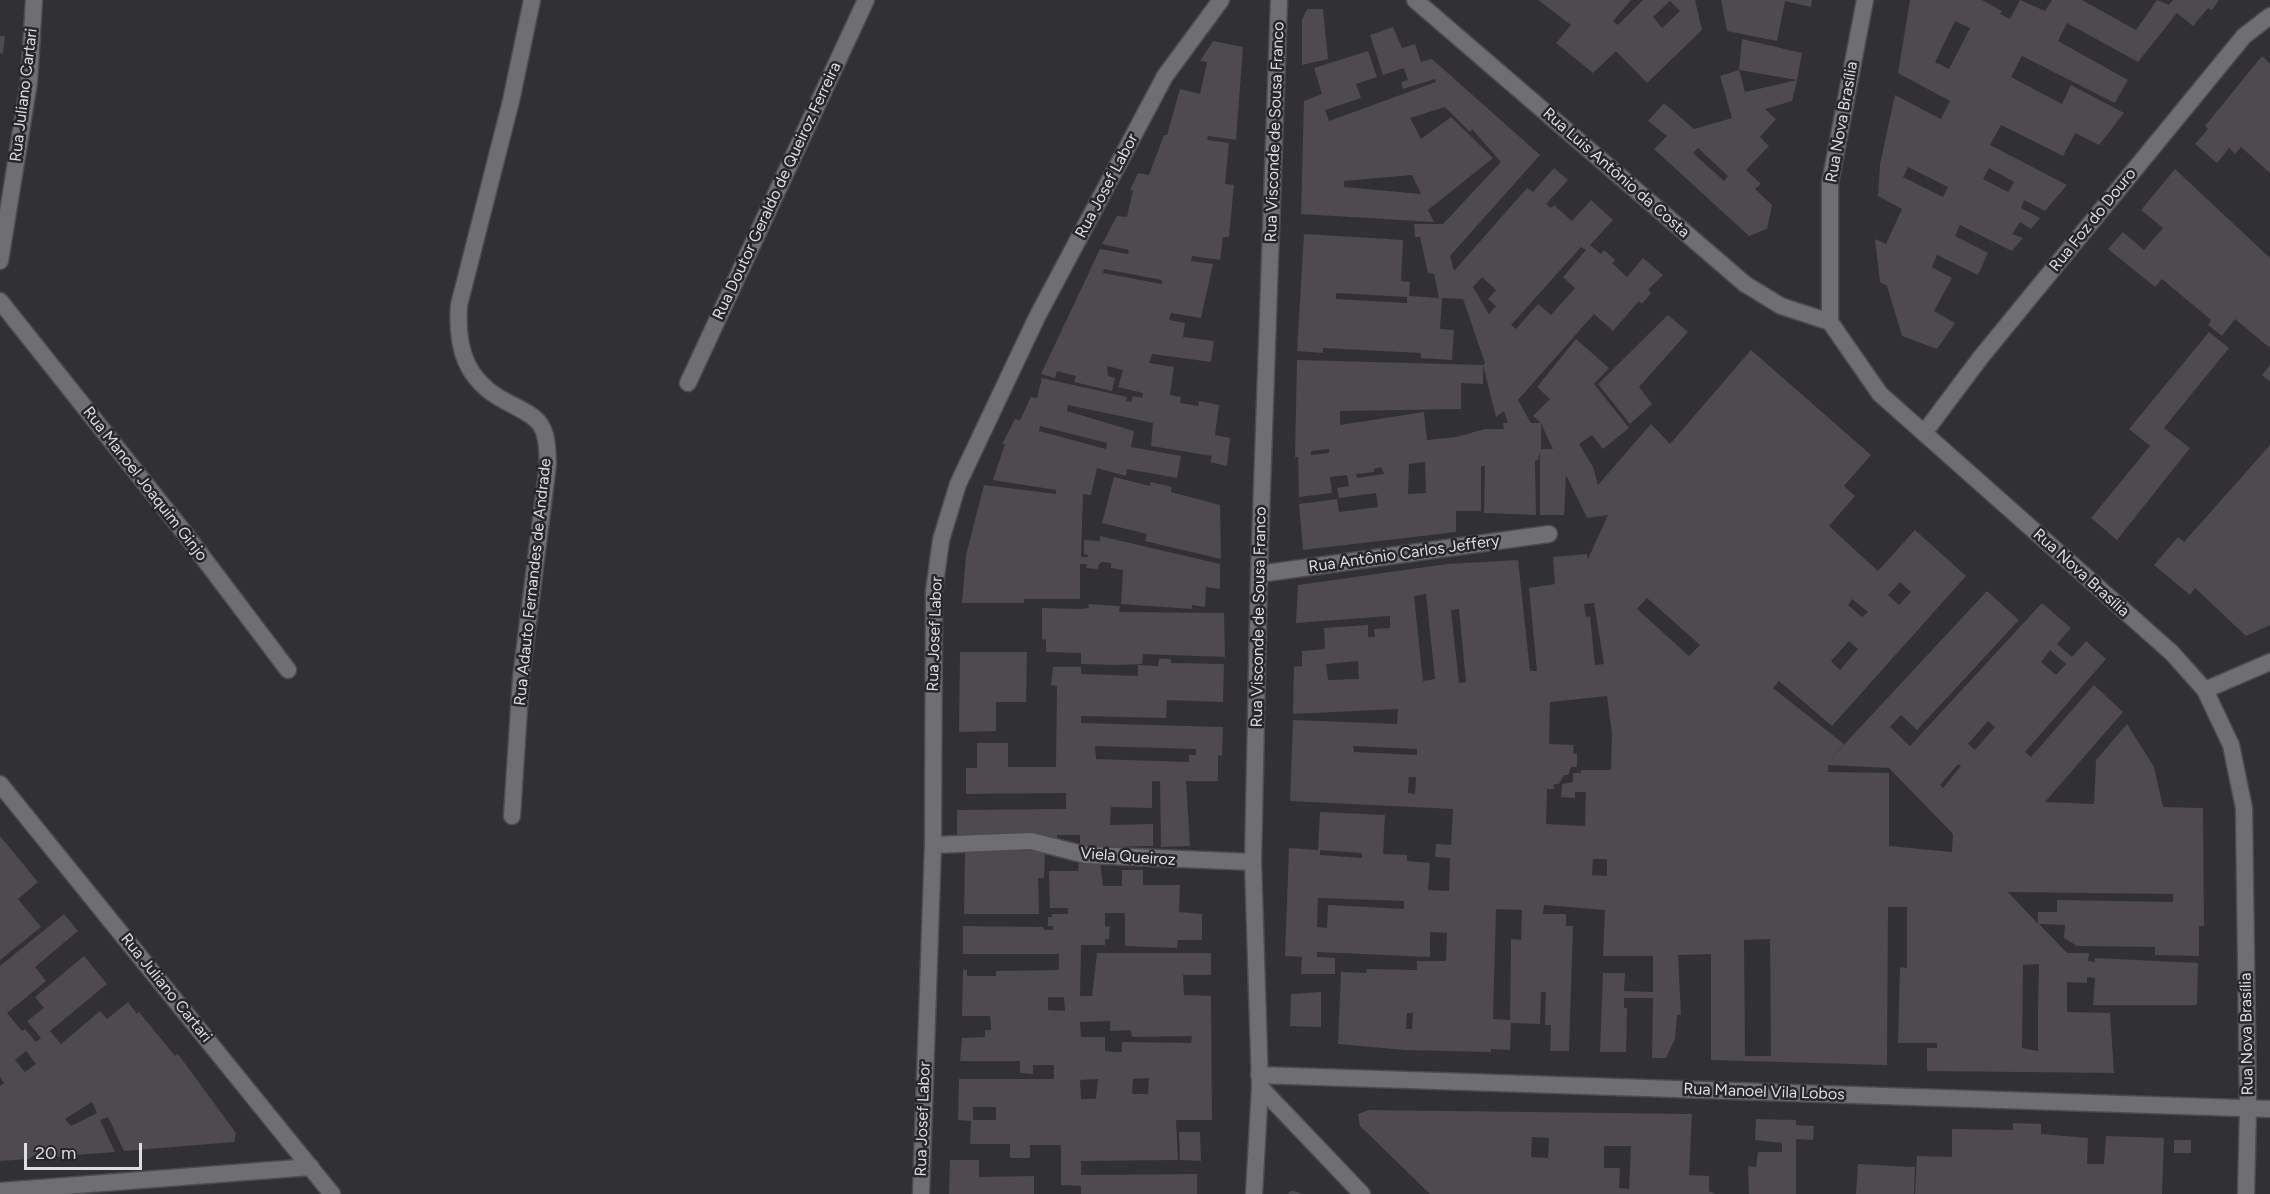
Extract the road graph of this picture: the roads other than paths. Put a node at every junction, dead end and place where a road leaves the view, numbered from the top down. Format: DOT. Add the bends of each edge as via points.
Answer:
graph roads {
  1 [pos="34,0"];
  2 [pos="532,0"];
  3 [pos="866,0"];
  4 [pos="1221,0"];
  5 [pos="1280,0"];
  6 [pos="1416,0"];
  7 [pos="1865,0"];
  8 [pos="2270,16"];
  9 [pos="0,261"];
  10 [pos="0,301"];
  11 [pos="1830,322"];
  12 [pos="688,383"];
  13 [pos="1924,433"];
  14 [pos="1549,534"];
  15 [pos="1259,574"];
  16 [pos="2270,662"];
  17 [pos="288,670"];
  18 [pos="2205,690"];
  19 [pos="0,784"];
  20 [pos="512,816"];
  21 [pos="933,844"];
  22 [pos="1253,862"];
  23 [pos="1259,1081"];
  24 [pos="2248,1108"];
  25 [pos="2270,1109"];
  26 [pos="311,1167"];
  27 [pos="0,1191"];
  28 [pos="332,1194"];
  29 [pos="921,1194"];
  30 [pos="1254,1194"];
  31 [pos="1362,1194"];
  32 [pos="2246,1194"];
  1 -- 9 [label="street, Rua Juliano Cartari" via="29,82"];
  2 -- 20 [label="street, Rua Adauto Fernandes de Andrade" via="511,101 459,305 457,331 464,360 478,380 539,422 546,438 548,464 521,678"];
  3 -- 12 [label="street, Rua Doutor Geraldo de Queiroz Ferreira"];
  4 -- 21 [label="street, Rua Josef Labor" via="1165,76 1037,317 958,484 941,540 934,591"];
  5 -- 15 [label="street, Rua Visconde de Sousa Franco"];
  6 -- 11 [label="street, Rua Luis Antônio da Costa" via="1745,284 1781,306"];
  7 -- 11 [label="street, Rua Nova Brasília" via="1830,183"];
  8 -- 13 [label="street, Rua Foz do Douro" via="2244,36 1981,357"];
  10 -- 17 [label="street, Rua Manoel Joaquim Ginjo"];
  11 -- 13 [label="street, Rua Nova Brasília" via="1880,394"];
  13 -- 18 [label="street, Rua Nova Brasília" via="2172,653"];
  14 -- 15 [label="street, Rua Antônio Carlos Jeffery"];
  15 -- 22 [label="street, Rua Visconde de Sousa Franco"];
  16 -- 18 [label="street"];
  18 -- 24 [label="street, Rua Nova Brasília" via="2231,745 2244,808"];
  19 -- 26 [label="street, Rua Juliano Cartari"];
  21 -- 22 [label="street, Viela Queiroz" via="1031,842 1086,855"];
  21 -- 29 [label="street, Rua Josef Labor"];
  22 -- 23 [label="street, Rua Visconde de Sousa Franco"];
  23 -- 24 [label="street, Rua Manoel Vila Lobos"];
  23 -- 30 [label="street, Rua Visconde de Sousa Franco"];
  23 -- 31 [label="street"];
  24 -- 25 [label="street, Rua Manoel Vila Lobos"];
  24 -- 32 [label="street, Rua Nova Brasília"];
  26 -- 27 [label="street"];
  26 -- 28 [label="street, Rua Juliano Cartari"];
}
